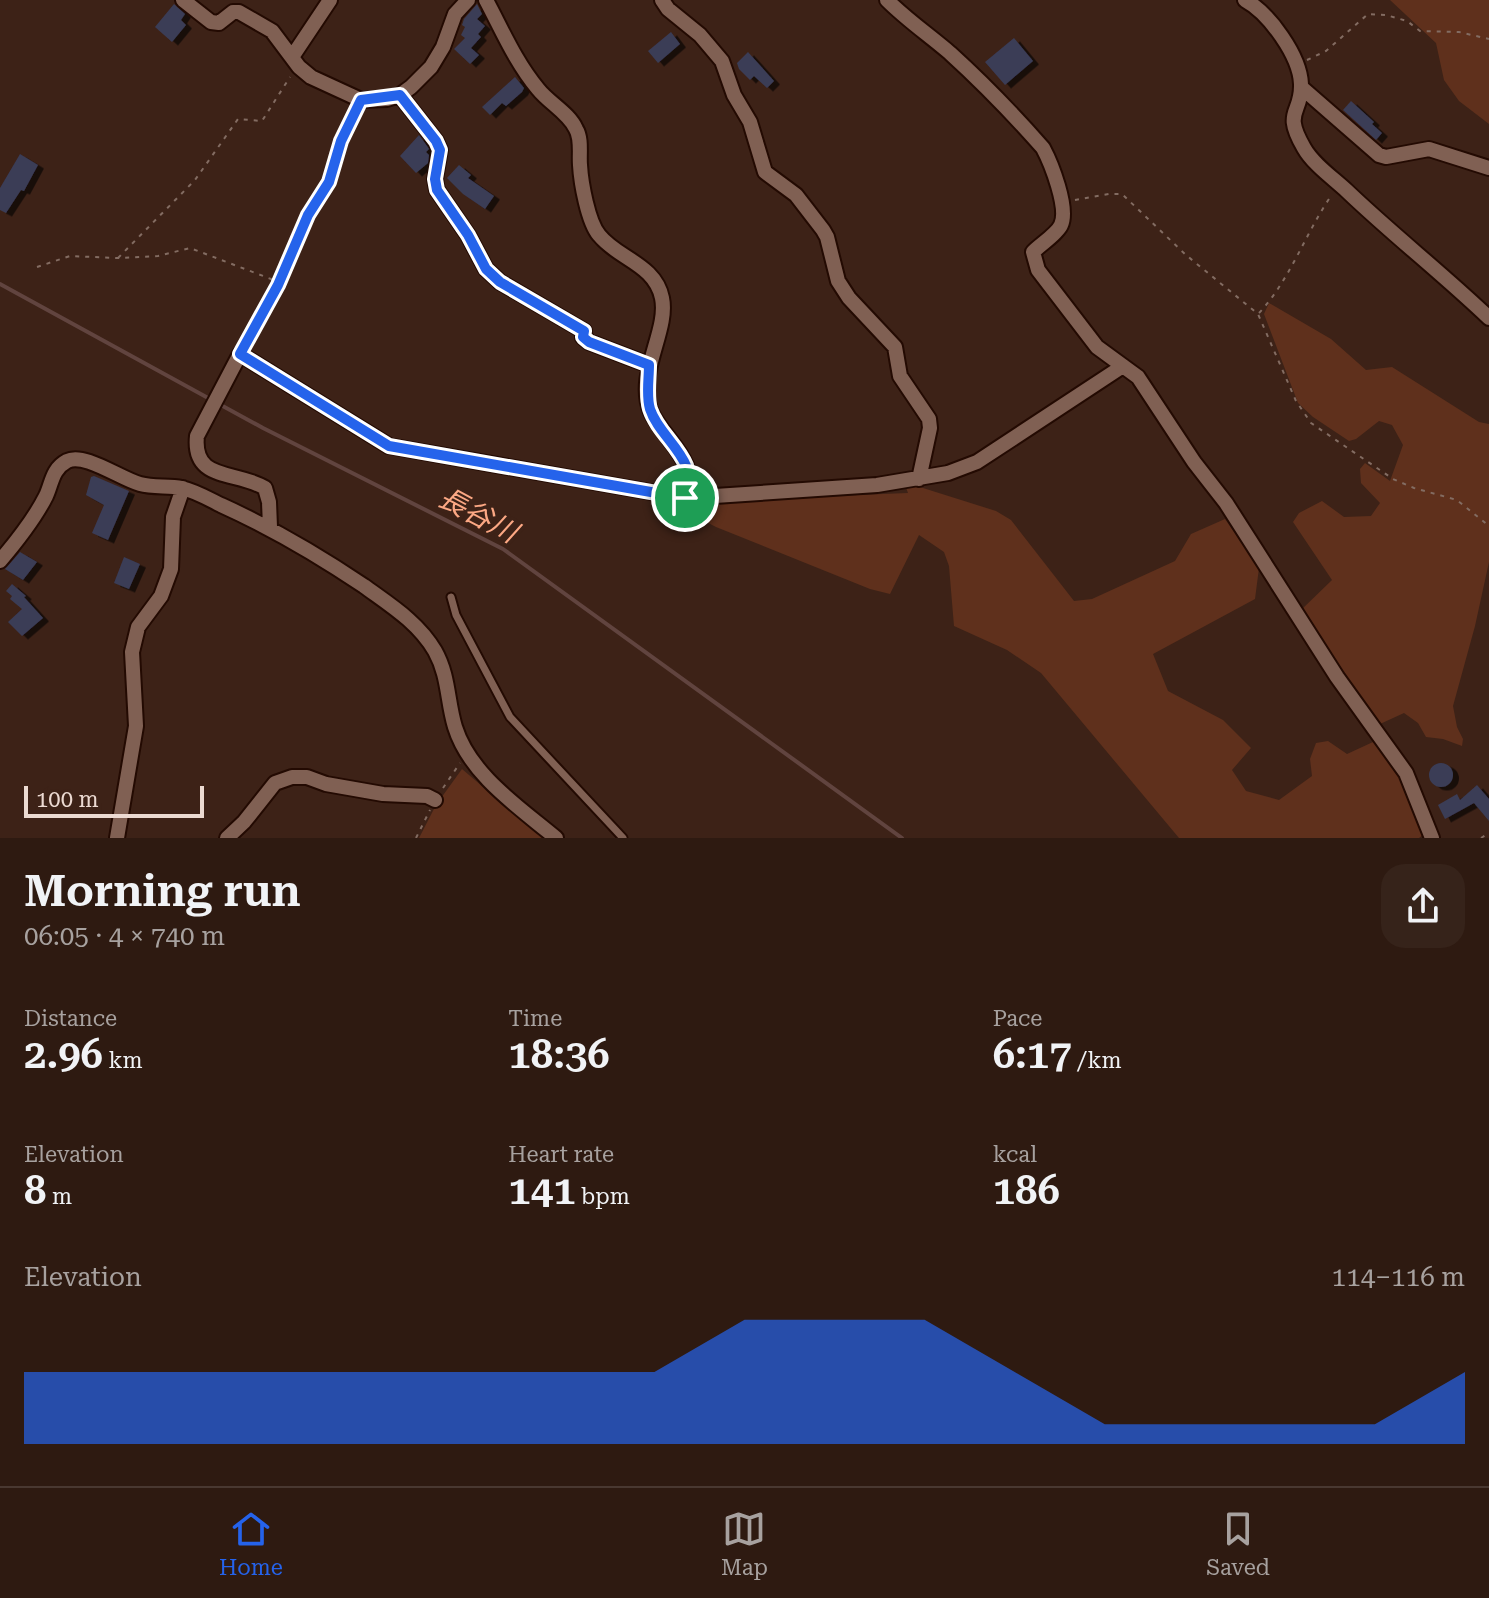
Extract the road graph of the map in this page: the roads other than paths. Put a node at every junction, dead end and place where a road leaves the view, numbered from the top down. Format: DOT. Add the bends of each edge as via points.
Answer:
graph roads {
  1 [pos="183,0"];
  2 [pos="330,0"];
  3 [pos="468,0"];
  4 [pos="486,0"];
  5 [pos="662,0"];
  6 [pos="887,0"];
  7 [pos="1245,0"];
  8 [pos="296,62"];
  9 [pos="1301,87"];
  10 [pos="400,95"];
  11 [pos="1489,168"];
  12 [pos="1489,318"];
  13 [pos="649,365"];
  14 [pos="1123,366"];
  15 [pos="919,479"];
  16 [pos="183,488"];
  17 [pos="685,498"];
  18 [pos="270,527"];
  19 [pos="0,561"];
  20 [pos="451,597"];
  21 [pos="435,800"];
  22 [pos="119,838"];
  23 [pos="227,838"];
  24 [pos="556,838"];
  25 [pos="623,838"];
  26 [pos="1432,838"];
  1 -- 8 [label="street" via="211,22 239,12 272,31"];
  2 -- 8 [label="street"];
  3 -- 10 [label="street" via="455,14 431,67"];
  4 -- 13 [label="street" via="521,65 576,129 581,178 597,233 656,282 662,324"];
  5 -- 15 [label="street" via="722,61 750,122 765,172 796,195 823,230 838,281 895,347 900,376 929,419"];
  6 -- 14 [label="street" via="968,69 1043,148 1062,203 1061,226 1033,252 1038,270 1097,347"];
  7 -- 9 [label="street" via="1272,22 1298,65"];
  8 -- 10 [label="street" via="311,77 361,100"];
  9 -- 11 [label="street" via="1379,155 1429,149"];
  9 -- 12 [label="street" via="1292,118 1306,152"];
  10 -- 13 [label="street" via="436,141 437,190 486,269 584,331 589,342"];
  13 -- 17 [label="street" via="650,410 687,466"];
  14 -- 15 [label="street" via="977,462"];
  14 -- 26 [label="street" via="1161,409 1406,773"];
  15 -- 17 [label="street"];
  16 -- 18 [label="street"];
  16 -- 19 [label="street" via="142,484 70,459 52,475 46,495"];
  16 -- 22 [label="street" via="173,517 171,569 161,596 138,627 132,652 136,726"];
  17 -- 18 [label="street" via="389,446 236,360 197,436 196,451 213,472 265,488"];
  18 -- 24 [label="street" via="417,627 444,672 455,728 467,753 501,792"];
  20 -- 25 [label="lane" via="510,717"];
  21 -- 23 [label="street" via="292,777 275,783"];
}
